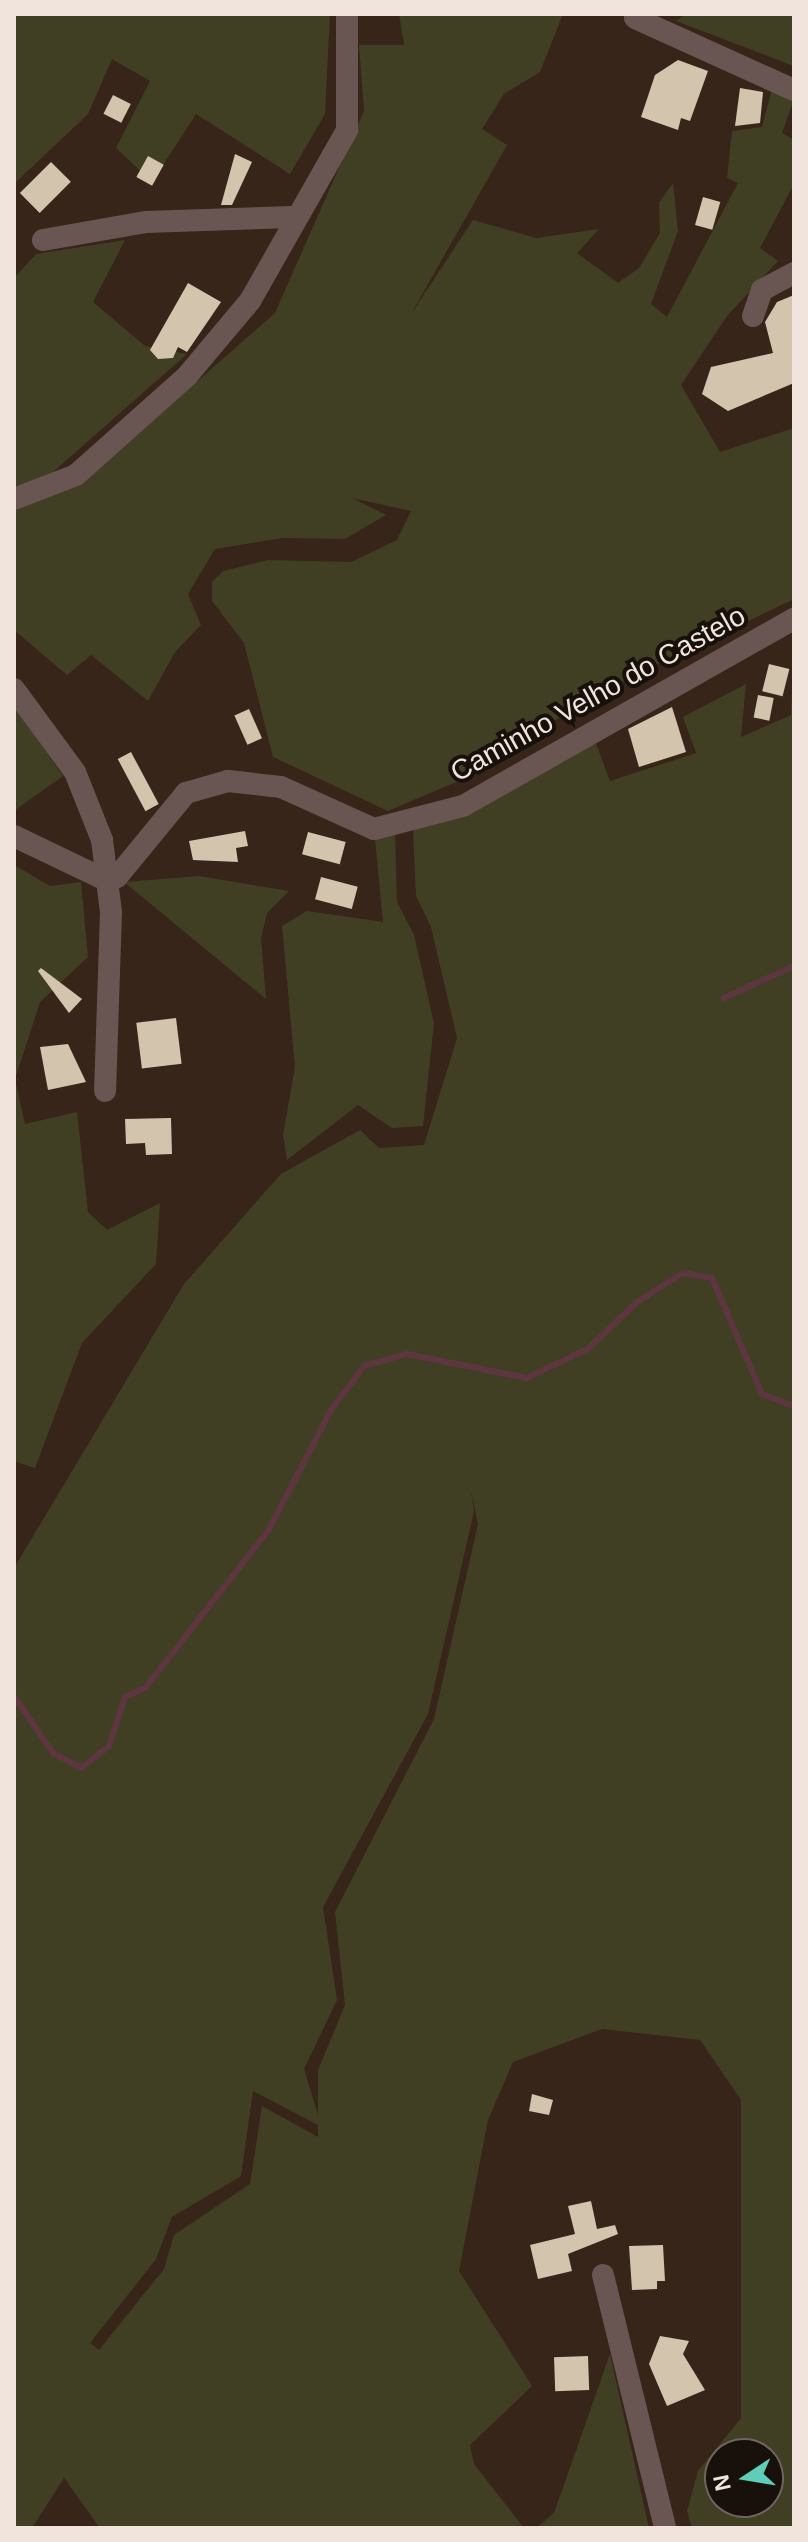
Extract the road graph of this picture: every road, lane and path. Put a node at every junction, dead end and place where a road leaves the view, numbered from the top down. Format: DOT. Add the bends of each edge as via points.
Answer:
graph roads {
  1 [pos="347,14"];
  2 [pos="635,18"];
  3 [pos="794,90"];
  4 [pos="291,217"];
  5 [pos="43,240"];
  6 [pos="794,273"];
  7 [pos="753,316"];
  8 [pos="14,499"];
  9 [pos="794,619"];
  10 [pos="14,689"];
  11 [pos="14,836"];
  12 [pos="106,880"];
  13 [pos="105,1091"];
  14 [pos="603,2275"];
  15 [pos="665,2528"];
  1 -- 4 [label="street" via="347,130"];
  2 -- 3 [label="street"];
  4 -- 5 [label="street" via="146,222"];
  4 -- 8 [label="street" via="250,301 187,376 76,475"];
  6 -- 7 [label="street" via="762,290"];
  9 -- 12 [label="street, Caminho Velho do Castelo" via="463,806 374,829 281,787 228,781 186,793 117,877"];
  10 -- 12 [label="street" via="85,791 102,840"];
  11 -- 12 [label="street"];
  12 -- 13 [label="street" via="111,912"];
  14 -- 15 [label="street"];
}
